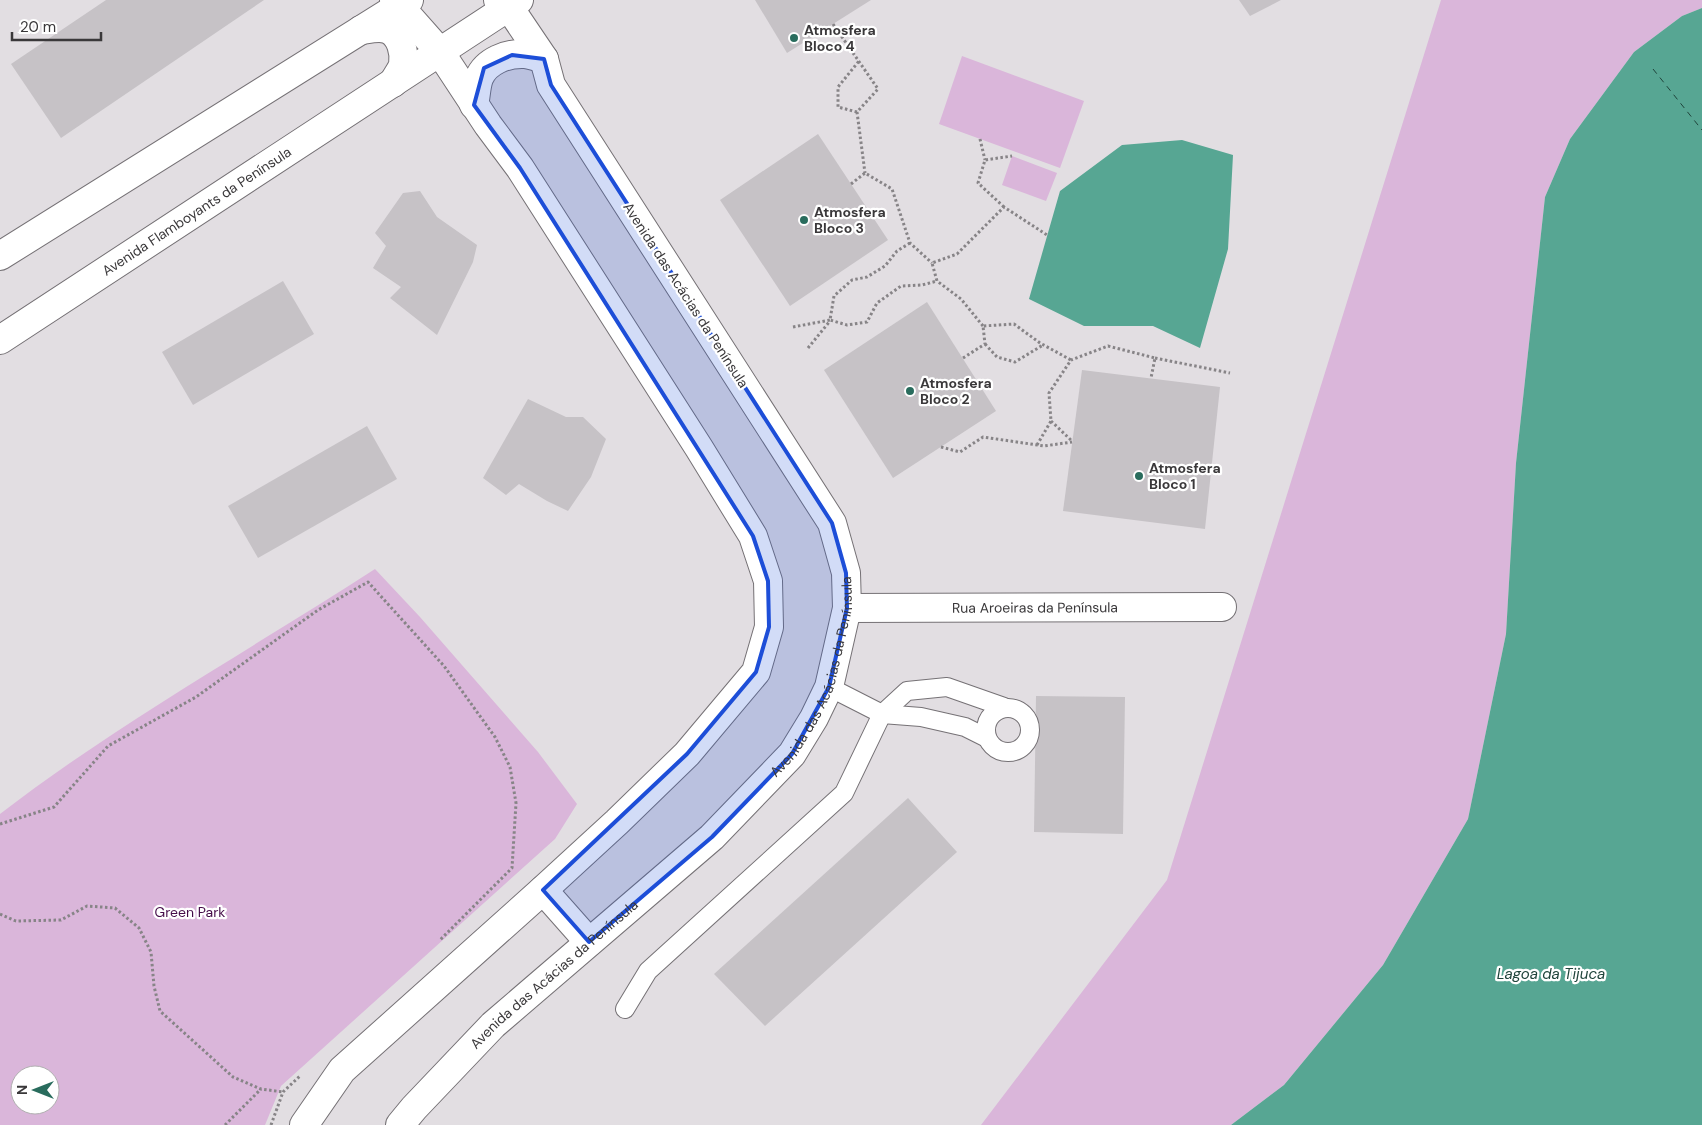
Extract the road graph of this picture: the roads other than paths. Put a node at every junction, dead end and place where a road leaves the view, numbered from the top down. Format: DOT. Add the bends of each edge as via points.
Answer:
graph roads {
  1 [pos="401,2"];
  2 [pos="508,2"];
  3 [pos="361,30"];
  4 [pos="440,52"];
  5 [pos="544,59"];
  6 [pos="393,83"];
  7 [pos="474,105"];
  8 [pos="0,256"];
  9 [pos="0,340"];
  10 [pos="1222,606"];
  11 [pos="847,608"];
  12 [pos="829,687"];
  13 [pos="1004,708"];
  14 [pos="882,714"];
  15 [pos="986,738"];
  16 [pos="543,890"];
  17 [pos="589,942"];
  18 [pos="625,1009"];
  19 [pos="304,1125"];
  20 [pos="400,1125"];
  1 -- 3 [label="street"];
  1 -- 4 [label="street"];
  2 -- 4 [label="street, Avenida Flamboyants da Península"];
  2 -- 5 [label="street, Avenida das Acácias da Península"];
  3 -- 6 [label="street" via="380,28 397,36 402,46 403,67"];
  3 -- 8 [label="street"];
  4 -- 6 [label="street, Avenida Flamboyants da Península"];
  4 -- 7 [label="street"];
  5 -- 7 [label="street" via="525,54 494,60 478,79"];
  5 -- 11 [label="street, Avenida das Acácias da Península" via="551,85 832,523 846,572"];
  6 -- 9 [label="street, Avenida Flamboyants da Península"];
  7 -- 16 [label="street" via="520,168 704,456 753,536 768,581 769,627 756,672 687,754"];
  10 -- 11 [label="street, Rua Aroeiras da Península"];
  11 -- 12 [label="street, Avenida das Acácias da Península"];
  12 -- 14 [label="lane"];
  12 -- 17 [label="street, Avenida das Acácias da Península" via="792,754 712,838"];
  13 -- 14 [label="lane" via="947,687 907,691"];
  13 -- 15 [label="lane" via="988,718"];
  13 -- 15 [label="lane" via="1014,708 1023,713 1029,722 1027,741 1011,752 992,746"];
  14 -- 15 [label="lane" via="921,716 964,727"];
  14 -- 18 [label="lane" via="844,793 648,971"];
  16 -- 17 [label="street"];
  16 -- 19 [label="street" via="342,1070"];
  17 -- 20 [label="street, Avenida das Acácias da Península" via="493,1025"];
}
